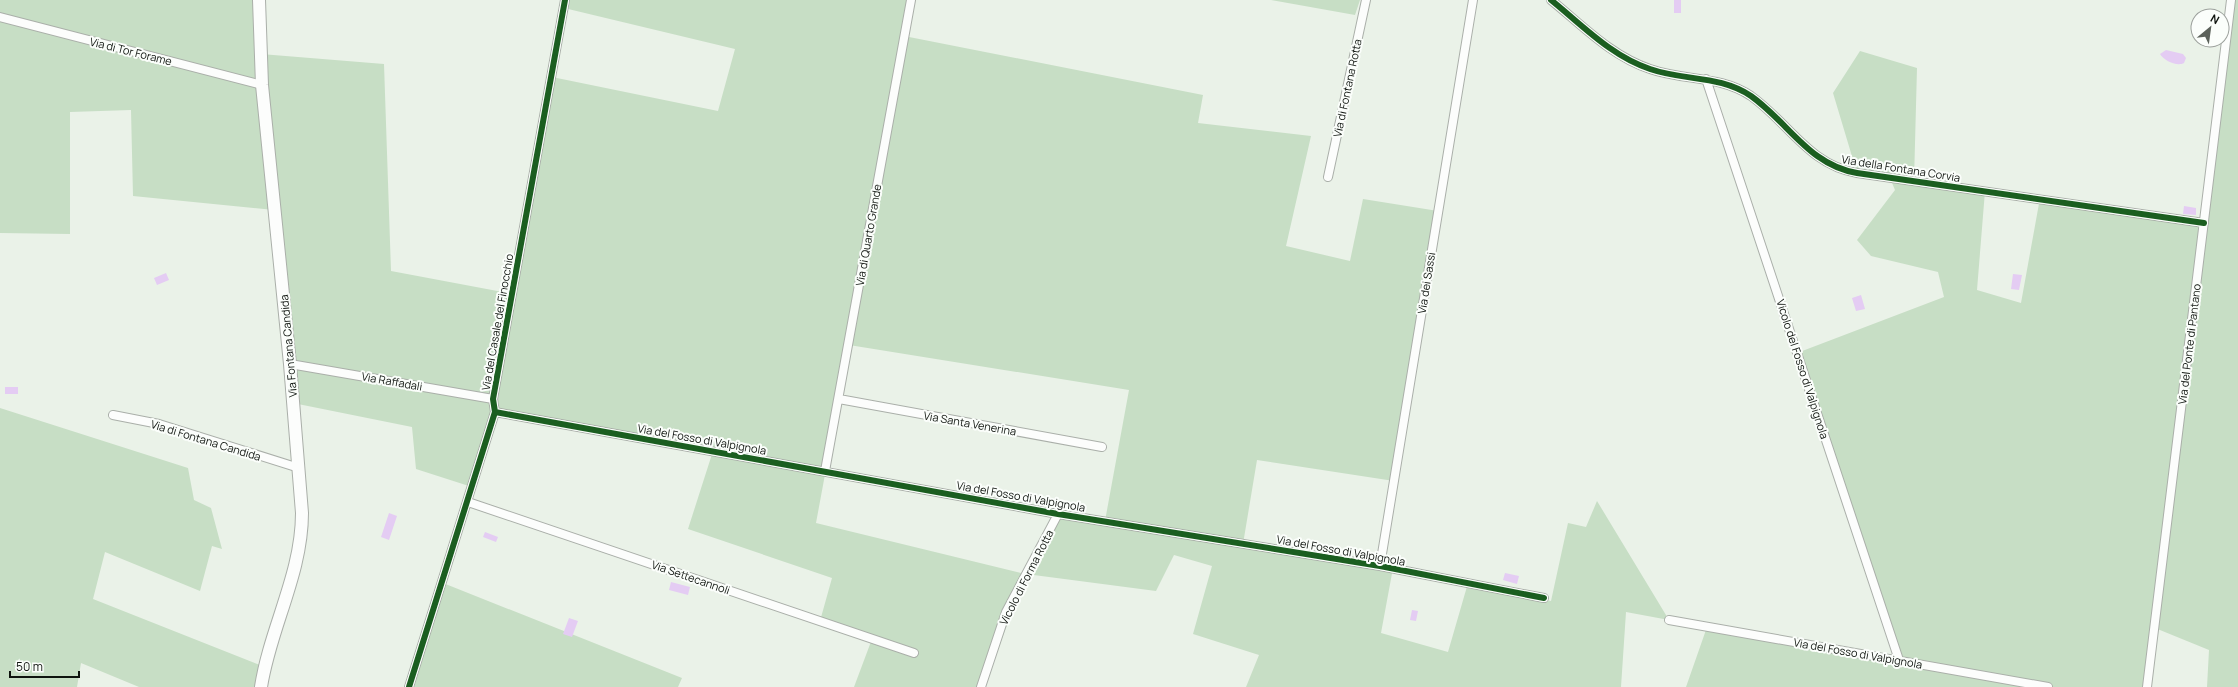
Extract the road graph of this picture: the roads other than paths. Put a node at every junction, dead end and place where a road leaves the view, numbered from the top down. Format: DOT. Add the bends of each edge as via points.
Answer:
graph roads {
  1 [pos="259,0"];
  2 [pos="566,0"];
  3 [pos="911,0"];
  4 [pos="1366,0"];
  5 [pos="1473,0"];
  6 [pos="1551,0"];
  7 [pos="2230,0"];
  8 [pos="0,17"];
  9 [pos="1706,79"];
  10 [pos="262,84"];
  11 [pos="1328,177"];
  12 [pos="2204,223"];
  13 [pos="290,364"];
  14 [pos="493,399"];
  15 [pos="839,399"];
  16 [pos="495,412"];
  17 [pos="113,416"];
  18 [pos="1102,447"];
  19 [pos="299,468"];
  20 [pos="825,471"];
  21 [pos="468,502"];
  22 [pos="1058,514"];
  23 [pos="1380,566"];
  24 [pos="1544,598"];
  25 [pos="1669,620"];
  26 [pos="914,653"];
  27 [pos="1899,660"];
  28 [pos="261,687"];
  29 [pos="409,687"];
  30 [pos="981,687"];
  31 [pos="2048,687"];
  32 [pos="2147,687"];
  1 -- 10 [label="main road, Via Fontana Candida"];
  2 -- 14 [label="street, Via del Casale del Finocchio"];
  3 -- 15 [label="street, Via di Quarto Grande"];
  4 -- 11 [label="street, Via di Fontana Rotta"];
  5 -- 23 [label="street, Via dei Sassi"];
  6 -- 9 [label="street, Via della Fontana Corvia" via="1603,43 1634,63 1660,72"];
  7 -- 12 [label="street, Via del Ponte di Pantano"];
  8 -- 10 [label="street, Via di Tor Forame"];
  9 -- 12 [label="street, Via della Fontana Corvia" via="1728,84 1750,95 1816,156 1839,169"];
  9 -- 27 [label="street, Vicolo del Fosso di Valpignola"];
  10 -- 13 [label="main road, Via Fontana Candida"];
  12 -- 32 [label="street, Via del Ponte di Pantano"];
  13 -- 14 [label="street, Via Raffadali"];
  13 -- 19 [label="main road, Via Fontana Candida"];
  14 -- 16 [label="street, Via del Casale del Finocchio"];
  15 -- 18 [label="street, Via Santa Venerina"];
  15 -- 20 [label="street, Via di Quarto Grande"];
  16 -- 20 [label="street, Via del Fosso di Valpignola"];
  16 -- 21 [label="street, Via del Casale del Finocchio"];
  17 -- 19 [label="street, Via di Fontana Candida" via="159,424"];
  19 -- 28 [label="main road, Via Fontana Candida" via="302,506 300,542 291,583 271,640"];
  20 -- 22 [label="street, Via del Fosso di Valpignola"];
  21 -- 26 [label="street, Via Settecannoli"];
  21 -- 29 [label="street, Via del Casale del Finocchio"];
  22 -- 23 [label="street, Via del Fosso di Valpignola"];
  22 -- 30 [label="street, Vicolo di Forma Rotta" via="1006,612"];
  23 -- 24 [label="street, Via del Fosso di Valpignola"];
  25 -- 27 [label="street, Via del Fosso di Valpignola"];
  27 -- 31 [label="street, Via del Fosso di Valpignola"];
}
